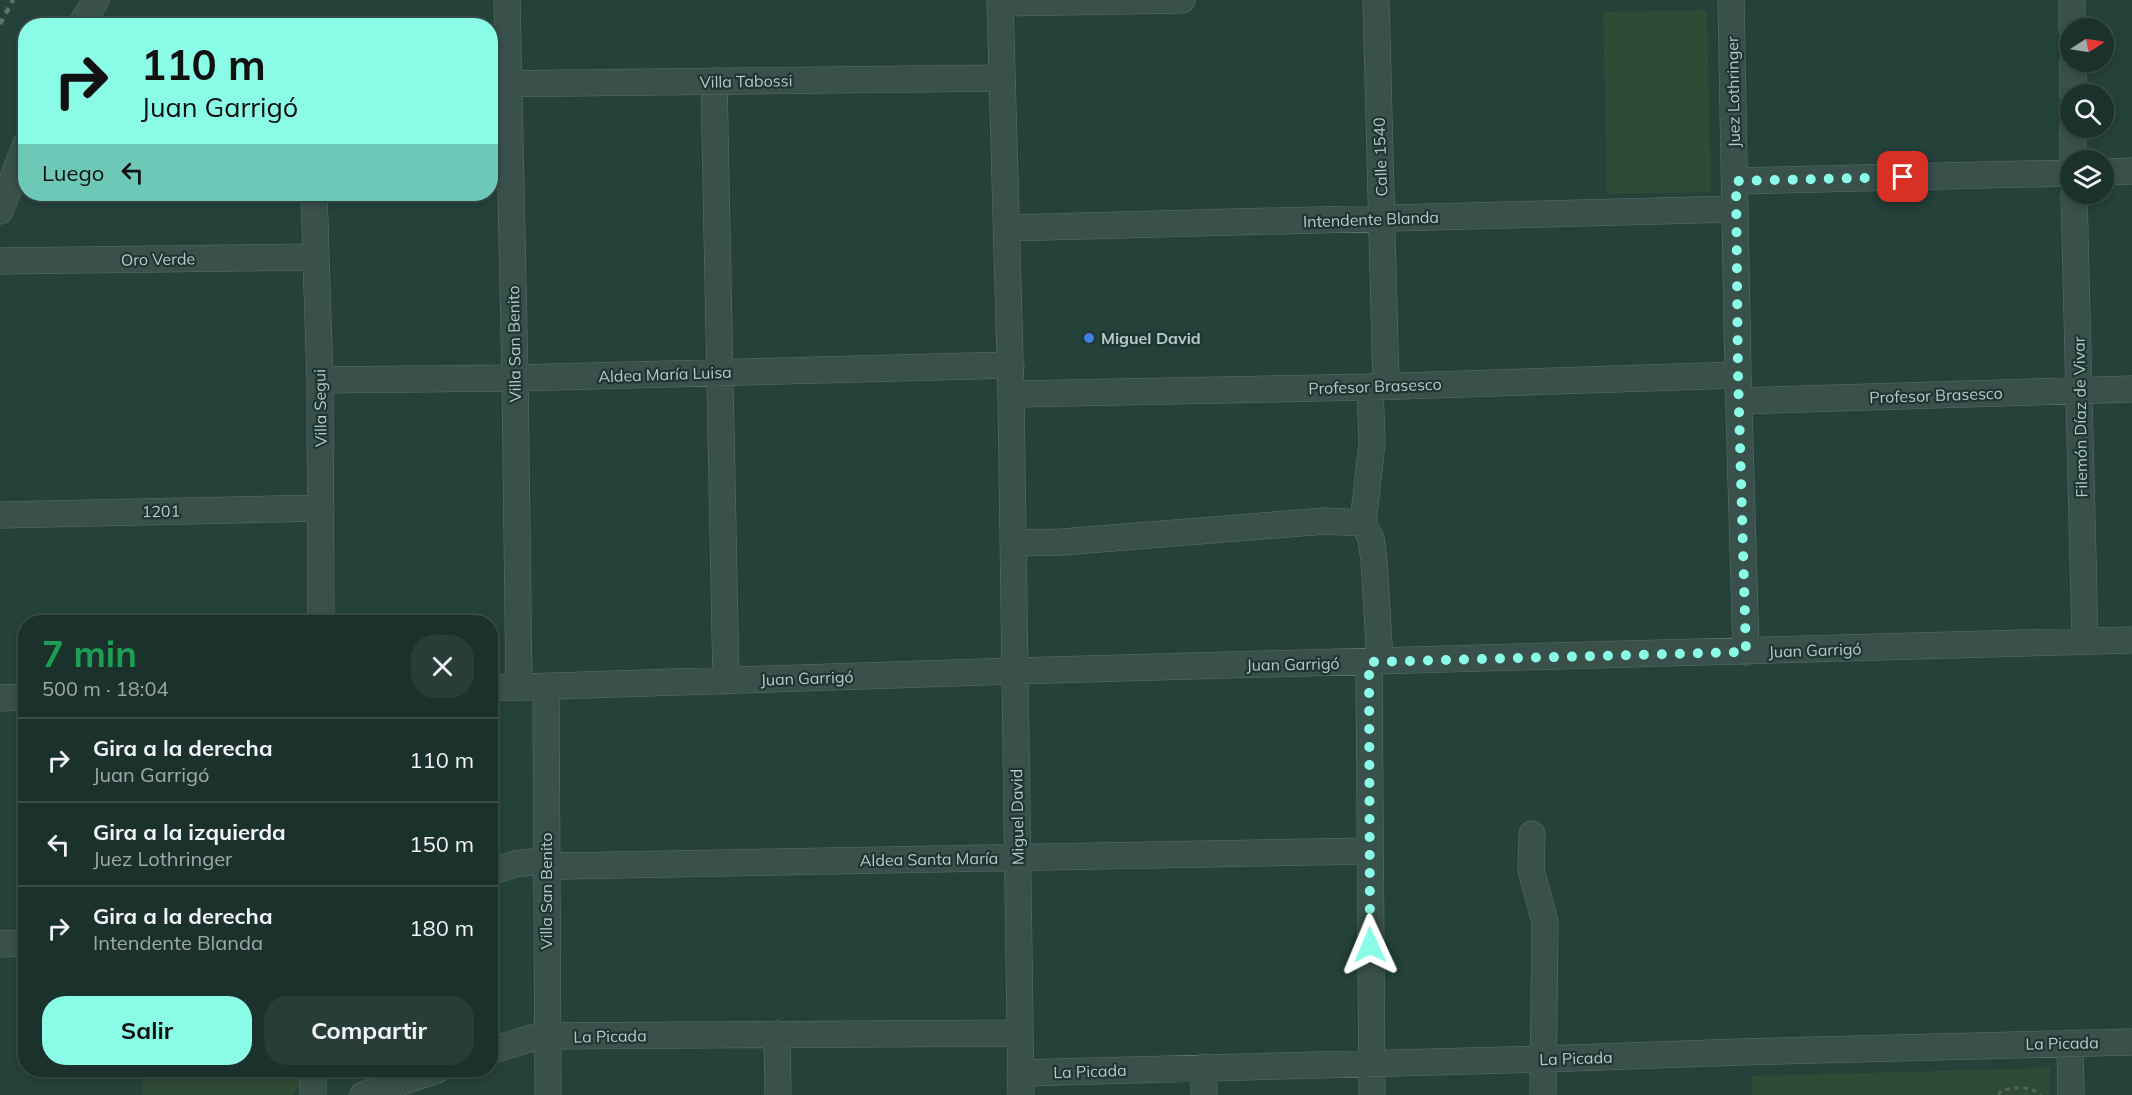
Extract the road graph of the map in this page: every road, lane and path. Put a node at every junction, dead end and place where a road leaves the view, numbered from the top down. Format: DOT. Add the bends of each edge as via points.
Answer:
graph roads {
  1 [pos="96,0"];
  2 [pos="507,0"];
  3 [pos="1182,0"];
  4 [pos="1376,0"];
  5 [pos="1731,0"];
  6 [pos="2072,0"];
  7 [pos="1000,2"];
  8 [pos="85,18"];
  9 [pos="2072,18"];
  10 [pos="1002,78"];
  11 [pos="714,81"];
  12 [pos="500,84"];
  13 [pos="18,165"];
  14 [pos="2132,171"];
  15 [pos="2114,172"];
  16 [pos="2060,173"];
  17 [pos="1736,181"];
  18 [pos="314,201"];
  19 [pos="2074,204"];
  20 [pos="1735,209"];
  21 [pos="0,211"];
  22 [pos="1382,219"];
  23 [pos="1007,228"];
  24 [pos="315,257"];
  25 [pos="0,261"];
  26 [pos="1011,365"];
  27 [pos="720,373"];
  28 [pos="1738,375"];
  29 [pos="515,378"];
  30 [pos="320,380"];
  31 [pos="1378,387"];
  32 [pos="2132,389"];
  33 [pos="2080,390"];
  34 [pos="1011,394"];
  35 [pos="1739,401"];
  36 [pos="321,508"];
  37 [pos="0,515"];
  38 [pos="1364,523"];
  39 [pos="1014,543"];
  40 [pos="321,615"];
  41 [pos="2132,640"];
  42 [pos="2085,641"];
  43 [pos="1746,652"];
  44 [pos="1374,662"];
  45 [pos="1015,671"];
  46 [pos="726,681"];
  47 [pos="546,686"];
  48 [pos="519,687"];
  49 [pos="498,688"];
  50 [pos="18,697"];
  51 [pos="0,698"];
  52 [pos="1532,834"];
  53 [pos="1369,851"];
  54 [pos="1017,857"];
  55 [pos="546,865"];
  56 [pos="498,869"];
  57 [pos="18,943"];
  58 [pos="0,944"];
  59 [pos="1020,1033"];
  60 [pos="777,1034"];
  61 [pos="547,1036"];
  62 [pos="2132,1042"];
  63 [pos="2070,1043"];
  64 [pos="498,1049"];
  65 [pos="1543,1059"];
  66 [pos="1371,1063"];
  67 [pos="1204,1067"];
  68 [pos="313,1077"];
  69 [pos="416,1077"];
  70 [pos="1020,1084"];
  71 [pos="313,1095"];
  72 [pos="363,1095"];
  73 [pos="548,1095"];
  74 [pos="778,1095"];
  75 [pos="1204,1095"];
  76 [pos="1372,1095"];
  77 [pos="1543,1095"];
  78 [pos="1999,1095"];
  79 [pos="2041,1095"];
  80 [pos="2071,1095"];
  1 -- 8 [label="street"];
  2 -- 12 [label="street, Villa San Benito"];
  3 -- 7 [label="street"];
  4 -- 22 [label="street, Calle 1540"];
  5 -- 17 [label="street, Juez Lothringer"];
  6 -- 9 [label="street"];
  7 -- 10 [label="street, Miguel David"];
  10 -- 11 [label="street, Villa Tabossi"];
  10 -- 23 [label="street, Miguel David"];
  11 -- 12 [label="street, Villa Tabossi"];
  11 -- 27 [label="street"];
  12 -- 29 [label="street, Villa San Benito"];
  13 -- 21 [label="street"];
  14 -- 15 [label="street"];
  16 -- 17 [label="street"];
  17 -- 20 [label="street, Juez Lothringer"];
  18 -- 24 [label="street, Villa Segui"];
  19 -- 33 [label="street, Filemón Díaz de Vivar"];
  20 -- 22 [label="street, Intendente Blanda"];
  20 -- 28 [label="street, Juez Lothringer"];
  22 -- 23 [label="street, Intendente Blanda"];
  22 -- 31 [label="street, Calle 1540"];
  23 -- 26 [label="street, Miguel David"];
  24 -- 25 [label="street, Oro Verde"];
  24 -- 30 [label="street, Villa Segui"];
  26 -- 27 [label="street, Aldea María Luisa"];
  26 -- 34 [label="street, Miguel David"];
  27 -- 29 [label="street, Aldea María Luisa"];
  27 -- 46 [label="street"];
  28 -- 31 [label="street, Profesor Brasesco"];
  28 -- 35 [label="street, Juez Lothringer"];
  29 -- 30 [label="street, Aldea María Luisa"];
  29 -- 48 [label="street, Villa San Benito"];
  30 -- 36 [label="street, Villa Segui"];
  31 -- 34 [label="street, Profesor Brasesco"];
  31 -- 38 [label="street, Calle 1540"];
  32 -- 33 [label="street, Profesor Brasesco"];
  33 -- 35 [label="street, Profesor Brasesco"];
  33 -- 42 [label="street, Filemón Díaz de Vivar"];
  34 -- 39 [label="street, Miguel David"];
  35 -- 43 [label="street, Juez Lothringer"];
  36 -- 37 [label="street, 1201"];
  36 -- 40 [label="street, Villa Segui"];
  38 -- 39 [label="street" via="1308,522"];
  38 -- 44 [label="street" via="1374,560"];
  39 -- 45 [label="street, Miguel David"];
  41 -- 42 [label="street, Juan Garrigó"];
  42 -- 43 [label="street, Juan Garrigó"];
  43 -- 44 [label="street, Juan Garrigó"];
  44 -- 45 [label="street, Juan Garrigó"];
  44 -- 53 [label="street"];
  45 -- 46 [label="street, Juan Garrigó"];
  45 -- 54 [label="street, Miguel David"];
  46 -- 47 [label="street, Juan Garrigó"];
  47 -- 48 [label="street, Juan Garrigó"];
  47 -- 55 [label="street, Villa San Benito"];
  48 -- 49 [label="street, Juan Garrigó"];
  50 -- 51 [label="street"];
  52 -- 65 [label="street" via="1532,870 1545,922"];
  53 -- 54 [label="street, Aldea Santa María"];
  53 -- 66 [label="street"];
  54 -- 55 [label="street, Aldea Santa María"];
  54 -- 59 [label="street, Miguel David"];
  55 -- 56 [label="street, Aldea Santa María" via="532,862"];
  55 -- 61 [label="street, Villa San Benito"];
  57 -- 58 [label="street"];
  59 -- 60 [label="street, La Picada"];
  59 -- 70 [label="street, Miguel David"];
  60 -- 61 [label="street, La Picada"];
  60 -- 74 [label="street"];
  61 -- 64 [label="street, La Picada"];
  61 -- 73 [label="street, Villa San Benito"];
  62 -- 63 [label="street, La Picada"];
  63 -- 65 [label="street, La Picada"];
  63 -- 80 [label="street"];
  65 -- 66 [label="street, La Picada"];
  65 -- 77 [label="street"];
  66 -- 67 [label="street, La Picada"];
  66 -- 76 [label="street"];
  67 -- 70 [label="street, La Picada"];
  67 -- 75 [label="street"];
  68 -- 71 [label="street"];
  69 -- 72 [label="street"];
  78 -- 79 [label="path" via="2010,1088 2034,1090"];
}
